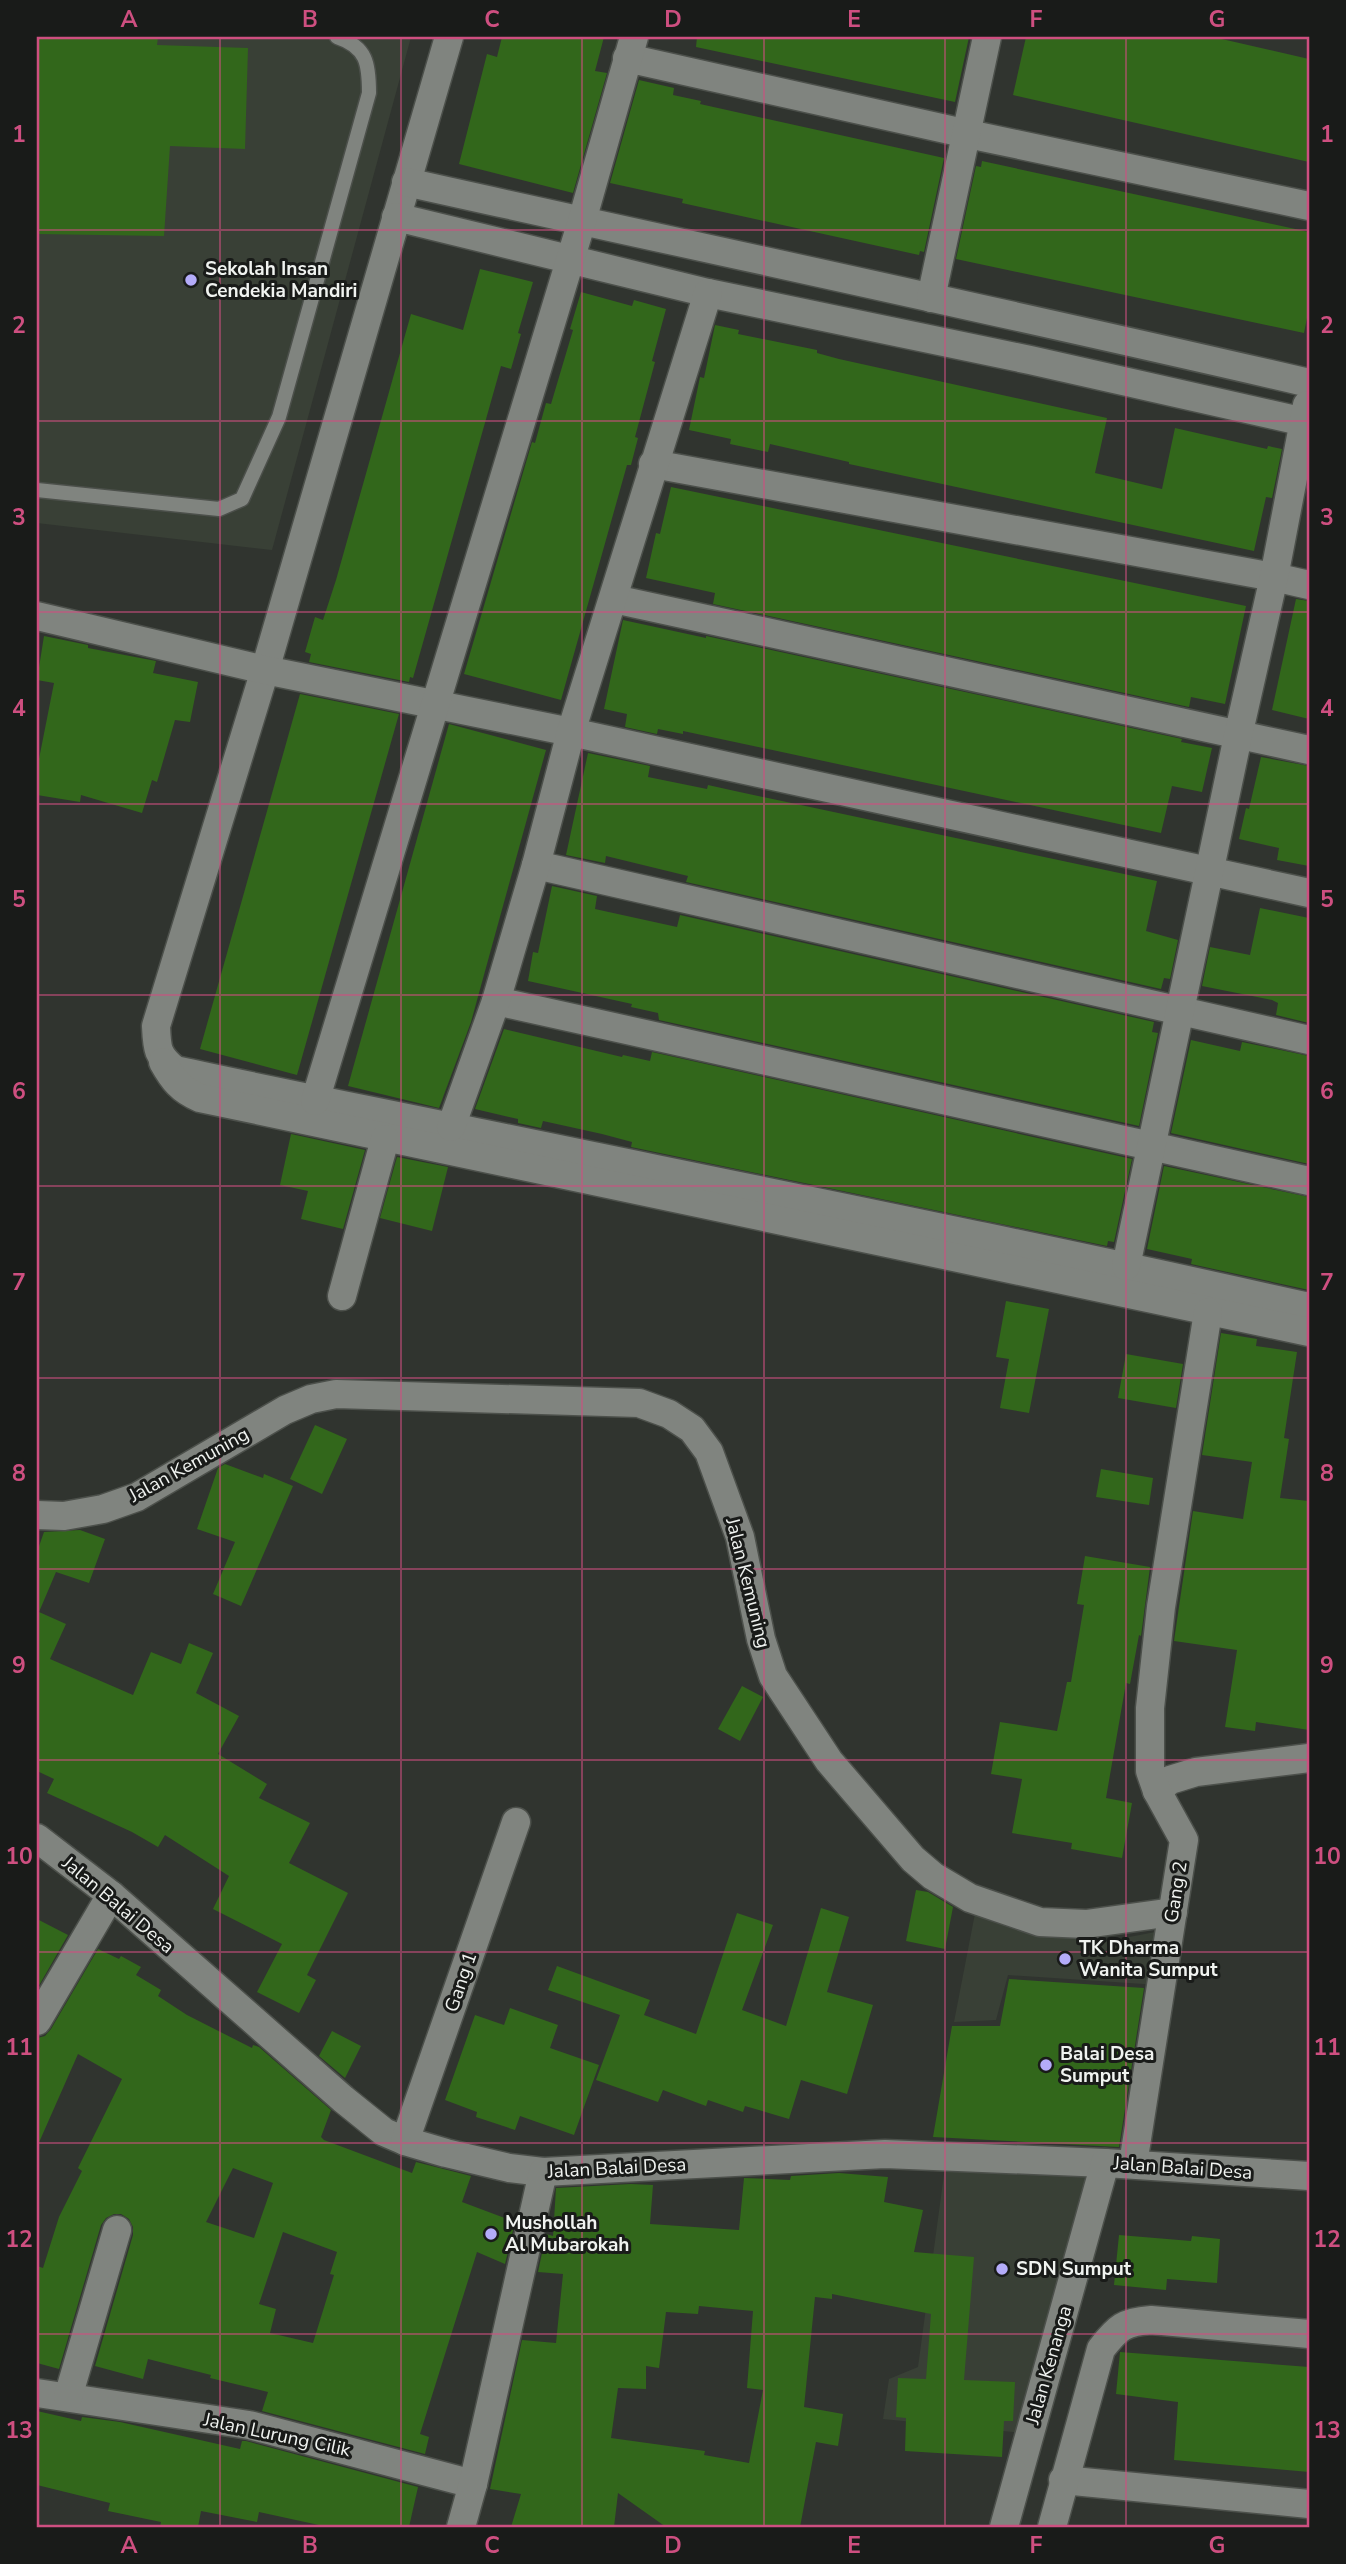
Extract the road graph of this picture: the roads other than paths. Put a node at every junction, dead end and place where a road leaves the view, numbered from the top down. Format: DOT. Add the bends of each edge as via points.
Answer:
graph roads {
  1 [pos="337,37"];
  2 [pos="449,37"];
  3 [pos="987,37"];
  4 [pos="631,48"];
  5 [pos="968,134"];
  6 [pos="406,182"];
  7 [pos="1309,206"];
  8 [pos="396,217"];
  9 [pos="582,221"];
  10 [pos="570,258"];
  11 [pos="708,293"];
  12 [pos="931,298"];
  13 [pos="1039,320"];
  14 [pos="1031,360"];
  15 [pos="1309,383"];
  16 [pos="1309,393"];
  17 [pos="1306,422"];
  18 [pos="653,464"];
  19 [pos="37,490"];
  20 [pos="1274,576"];
  21 [pos="1309,585"];
  22 [pos="614,599"];
  23 [pos="37,617"];
  24 [pos="265,670"];
  25 [pos="433,705"];
  26 [pos="571,732"];
  27 [pos="1238,736"];
  28 [pos="1309,750"];
  29 [pos="536,865"];
  30 [pos="1210,872"];
  31 [pos="1309,893"];
  32 [pos="496,1001"];
  33 [pos="1179,1012"];
  34 [pos="1309,1040"];
  35 [pos="160,1058"];
  36 [pos="315,1101"];
  37 [pos="451,1127"];
  38 [pos="385,1139"];
  39 [pos="1152,1147"];
  40 [pos="1309,1181"];
  41 [pos="1126,1266"];
  42 [pos="342,1296"];
  43 [pos="1309,1307"];
  44 [pos="1208,1312"];
  45 [pos="1309,1332"];
  46 [pos="37,1515"];
  47 [pos="1309,1758"];
  48 [pos="1157,1791"];
  49 [pos="516,1822"];
  50 [pos="37,1838"];
  51 [pos="111,1895"];
  52 [pos="1173,1912"];
  53 [pos="37,2021"];
  54 [pos="405,2141"];
  55 [pos="1119,2163"];
  56 [pos="543,2172"];
  57 [pos="1309,2176"];
  58 [pos="117,2230"];
  59 [pos="1309,2334"];
  60 [pos="37,2393"];
  61 [pos="68,2397"];
  62 [pos="1063,2480"];
  63 [pos="473,2484"];
  64 [pos="1309,2504"];
  65 [pos="461,2527"];
  66 [pos="1004,2527"];
  67 [pos="1052,2527"];
  1 -- 19 [label="lane" via="361,50 369,69 369,93 279,417 242,499 219,509"];
  2 -- 6 [label="street"];
  3 -- 5 [label="street"];
  4 -- 5 [label="street"];
  4 -- 9 [label="street"];
  5 -- 7 [label="street"];
  5 -- 12 [label="street"];
  6 -- 8 [label="street"];
  6 -- 9 [label="street"];
  8 -- 10 [label="street"];
  8 -- 24 [label="street"];
  9 -- 10 [label="street"];
  9 -- 12 [label="street"];
  10 -- 11 [label="street"];
  10 -- 25 [label="street"];
  11 -- 14 [label="street"];
  11 -- 18 [label="street"];
  12 -- 13 [label="street"];
  13 -- 14 [label="street"];
  13 -- 15 [label="street"];
  14 -- 17 [label="street"];
  16 -- 17 [label="street"];
  17 -- 20 [label="street"];
  18 -- 20 [label="street"];
  18 -- 22 [label="street"];
  20 -- 21 [label="street"];
  20 -- 27 [label="street"];
  22 -- 26 [label="street"];
  22 -- 27 [label="street"];
  23 -- 24 [label="street"];
  24 -- 25 [label="street"];
  24 -- 35 [label="street" via="156,1026"];
  25 -- 26 [label="street"];
  25 -- 36 [label="street"];
  26 -- 29 [label="street"];
  26 -- 30 [label="street"];
  27 -- 28 [label="street"];
  27 -- 30 [label="street"];
  29 -- 32 [label="street"];
  29 -- 33 [label="street"];
  30 -- 31 [label="street"];
  30 -- 33 [label="street"];
  32 -- 37 [label="street"];
  32 -- 39 [label="street"];
  33 -- 34 [label="street"];
  33 -- 39 [label="street"];
  35 -- 36 [label="street" via="175,1070"];
  35 -- 38 [label="street" via="185,1092 200,1098"];
  36 -- 37 [label="street"];
  37 -- 41 [label="street"];
  38 -- 42 [label="street"];
  38 -- 44 [label="street"];
  39 -- 40 [label="street"];
  39 -- 41 [label="street"];
  41 -- 43 [label="street"];
  44 -- 45 [label="street"];
  44 -- 48 [label="street, Gang 2" via="1161,1607 1150,1708 1150,1771"];
  46 -- 52 [label="street, Jalan Kemuning" via="103,1509 137,1497 285,1410 336,1394 639,1403 692,1429 709,1452 740,1537 773,1676 829,1761 913,1859 970,1898 1040,1923 1086,1924"];
  47 -- 48 [label="street" via="1196,1772 1170,1780"];
  48 -- 52 [label="street, Gang 2" via="1184,1840"];
  49 -- 54 [label="street, Gang 1"];
  50 -- 51 [label="street, Jalan Balai Desa"];
  51 -- 53 [label="street"];
  51 -- 54 [label="street, Jalan Balai Desa" via="343,2099 384,2132"];
  52 -- 55 [label="street, Gang 2"];
  54 -- 56 [label="street, Jalan Balai Desa" via="509,2168"];
  55 -- 56 [label="street, Jalan Balai Desa" via="885,2154"];
  55 -- 57 [label="street, Jalan Balai Desa"];
  55 -- 66 [label="street, Jalan Kenanga"];
  56 -- 63 [label="street"];
  58 -- 61 [label="street"];
  59 -- 62 [label="street" via="1151,2320 1122,2326 1101,2349"];
  60 -- 61 [label="street, Jalan Lurung Cilik"];
  61 -- 63 [label="street, Jalan Lurung Cilik" via="248,2425"];
  62 -- 64 [label="street"];
  62 -- 67 [label="street"];
  63 -- 65 [label="street"];
}
